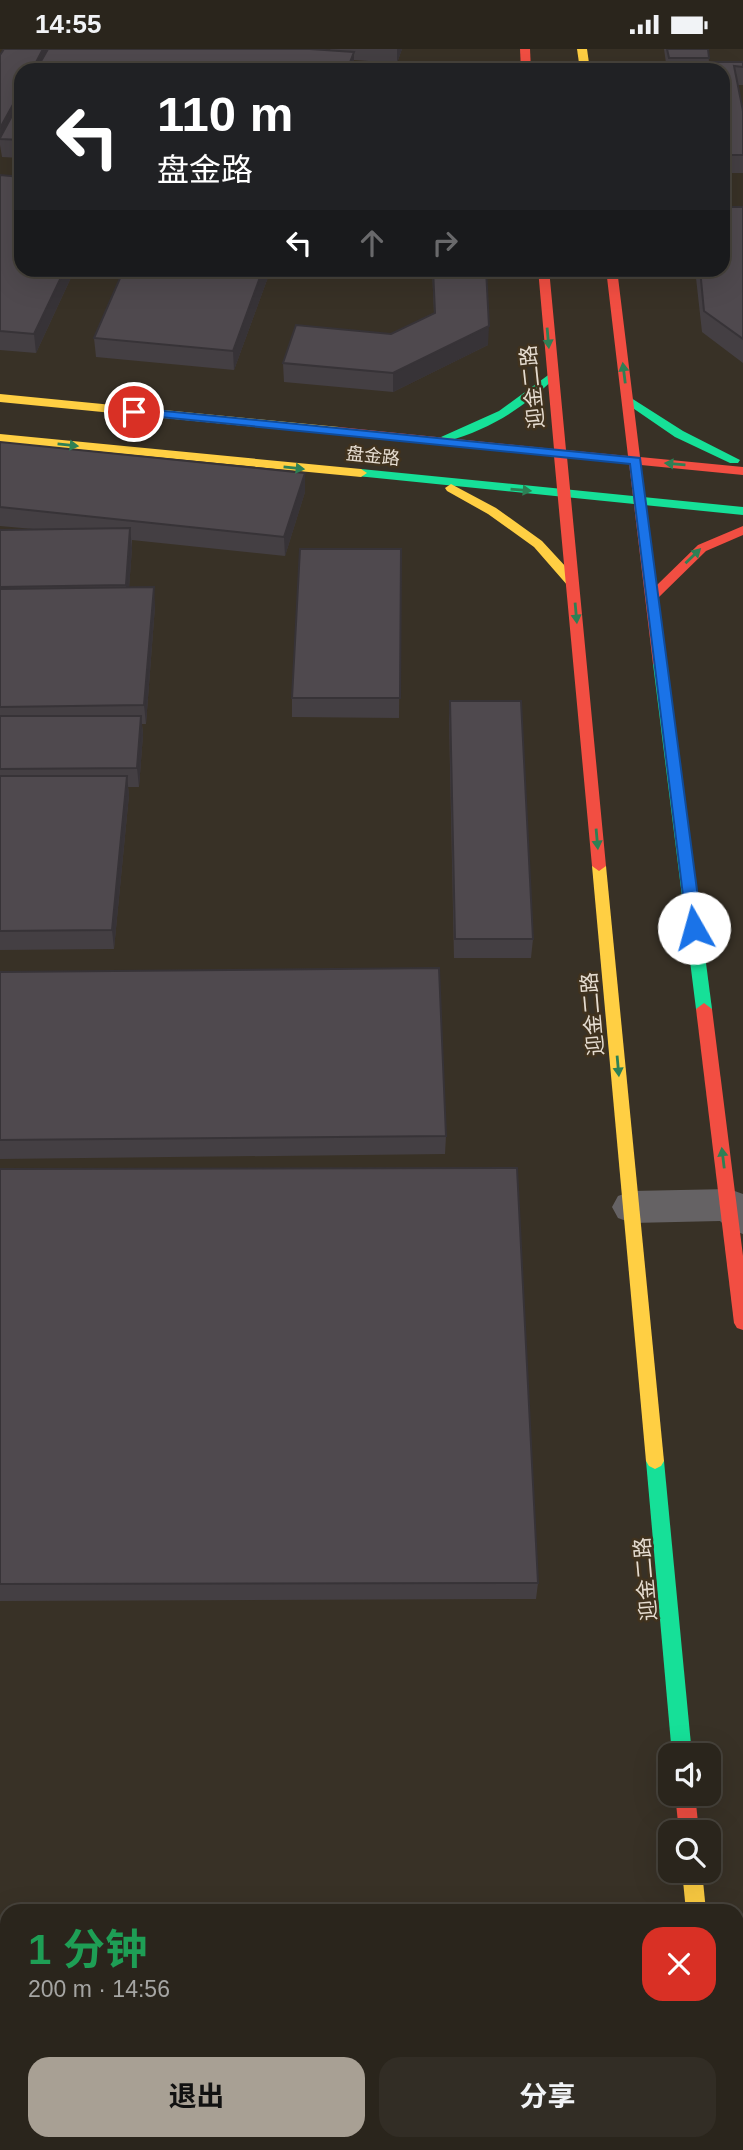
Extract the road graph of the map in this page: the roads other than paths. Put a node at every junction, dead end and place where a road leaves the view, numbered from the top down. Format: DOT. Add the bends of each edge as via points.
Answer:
graph roads {
  1 [pos="544,277"];
  2 [pos="612,277"];
  3 [pos="551,376"];
  4 [pos="0,398"];
  5 [pos="628,400"];
  6 [pos="0,438"];
  7 [pos="429,440"];
  8 [pos="560,453"];
  9 [pos="636,461"];
  10 [pos="743,463"];
  11 [pos="743,471"];
  12 [pos="440,482"];
  13 [pos="565,494"];
  14 [pos="641,501"];
  15 [pos="743,511"];
  16 [pos="743,530"];
  17 [pos="573,583"];
  18 [pos="653,596"];
  19 [pos="632,1207"];
  20 [pos="736,1212"];
  21 [pos="743,1323"];
  22 [pos="681,1743"];
  23 [pos="693,1883"];
  24 [pos="695,1904"];
  1 -- 3 [label="street, 迎金二路, one-way"];
  5 -- 2 [label="street, one-way"];
  3 -- 7 [label="street" via="524,403 473,431"];
  3 -- 8 [label="street, 迎金二路"];
  4 -- 7 [label="street, 盘金路"];
  5 -- 9 [label="street"];
  5 -- 10 [label="street" via="679,435"];
  6 -- 12 [label="street, 盘金路, one-way"];
  7 -- 8 [label="street, 盘金路"];
  8 -- 9 [label="street, 盘金路"];
  8 -- 13 [label="street, 迎金二路"];
  11 -- 9 [label="street, 盘金路, one-way"];
  9 -- 14 [label="street"];
  12 -- 13 [label="street, 盘金路, one-way"];
  12 -- 17 [label="street" via="538,544"];
  13 -- 14 [label="street, 盘金路"];
  13 -- 17 [label="street, 迎金二路"];
  14 -- 15 [label="street, 盘金路"];
  14 -- 18 [label="street"];
  18 -- 16 [label="street, one-way" via="702,548"];
  17 -- 19 [label="street, 迎金二路, one-way"];
  20 -- 18 [label="street, one-way"];
  19 -- 20 [label="street"];
  19 -- 22 [label="street, 迎金二路"];
  20 -- 21 [label="street"];
  23 -- 24 [label="street"];
}
